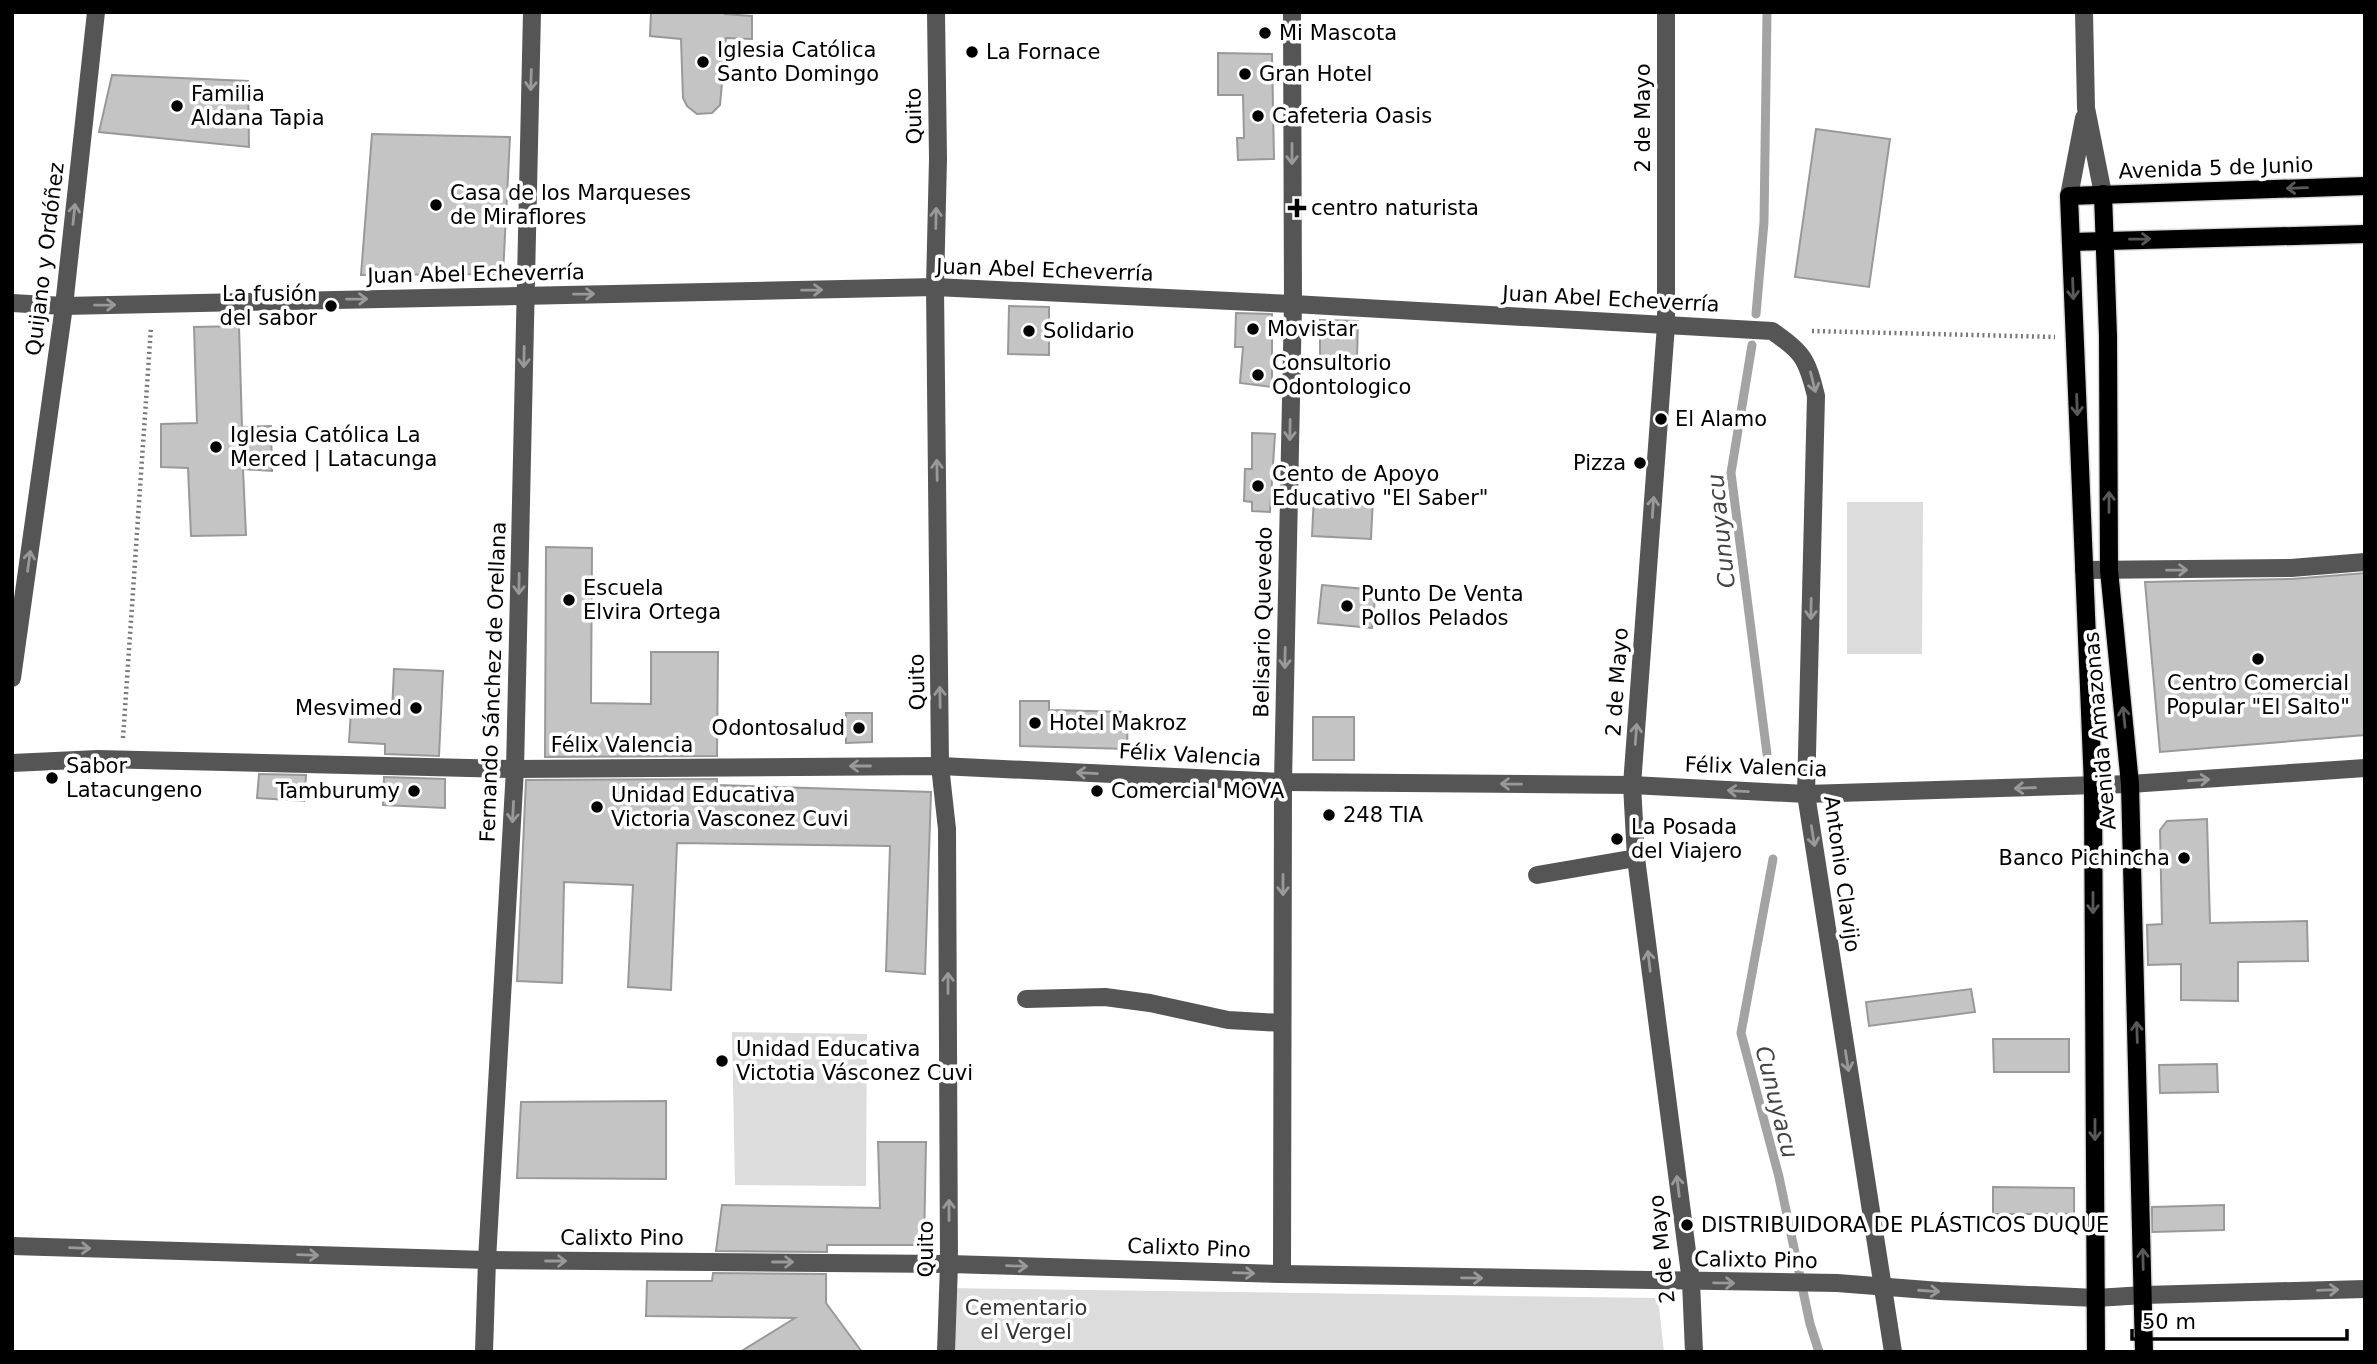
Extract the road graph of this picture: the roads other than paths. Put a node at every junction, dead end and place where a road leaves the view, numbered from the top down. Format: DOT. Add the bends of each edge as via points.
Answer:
graph roads {
  1 [pos="96,12"];
  2 [pos="533,12"];
  3 [pos="936,12"];
  4 [pos="1292,12"];
  5 [pos="1666,12"];
  6 [pos="2084,12"];
  7 [pos="2086,108"];
  8 [pos="2365,186"];
  9 [pos="2103,194"];
  10 [pos="2069,196"];
  11 [pos="2365,234"];
  12 [pos="2106,240"];
  13 [pos="2071,242"];
  14 [pos="935,287"];
  15 [pos="525,295"];
  16 [pos="12,303"];
  17 [pos="1293,304"];
  18 [pos="64,306"];
  19 [pos="1666,325"];
  20 [pos="1772,331"];
  21 [pos="2365,562"];
  22 [pos="2084,570"];
  23 [pos="2109,570"];
  24 [pos="12,678"];
  25 [pos="12,763"];
  26 [pos="940,766"];
  27 [pos="2365,768"];
  28 [pos="515,769"];
  29 [pos="1283,782"];
  30 [pos="1632,785"];
  31 [pos="2130,785"];
  32 [pos="2093,786"];
  33 [pos="1806,794"];
  34 [pos="1636,858"];
  35 [pos="1538,875"];
  36 [pos="1026,999"];
  37 [pos="1282,1023"];
  38 [pos="12,1247"];
  39 [pos="487,1260"];
  40 [pos="949,1264"];
  41 [pos="1282,1274"];
  42 [pos="1690,1282"];
  43 [pos="1881,1287"];
  44 [pos="2365,1289"];
  45 [pos="2144,1295"];
  46 [pos="2096,1298"];
  47 [pos="484,1352"];
  48 [pos="946,1352"];
  49 [pos="1694,1352"];
  50 [pos="1893,1352"];
  51 [pos="2096,1352"];
  52 [pos="2144,1352"];
  18 -- 1 [label="street, Quijano y Ordóñez, one-way"];
  2 -- 15 [label="street, Fernando Sánchez de Orellana, one-way"];
  14 -- 3 [label="street, Quito, one-way"];
  4 -- 17 [label="street, Belisario Quevedo, one-way"];
  5 -- 19 [label="street, 2 de Mayo"];
  6 -- 7 [label="street, Avenida Amazonas"];
  7 -- 9 [label="street, Avenida Amazonas"];
  7 -- 10 [label="street, Avenida Amazonas"];
  8 -- 9 [label="main road, Avenida 5 de Junio, one-way"];
  9 -- 10 [label="main road, Avenida 5 de Junio"];
  9 -- 12 [label="main road, Avenida Amazonas"];
  10 -- 13 [label="main road, Avenida Amazonas"];
  12 -- 11 [label="main road, one-way"];
  12 -- 13 [label="main road"];
  23 -- 12 [label="main road, Avenida Amazonas, one-way"];
  13 -- 22 [label="main road, Avenida Amazonas, one-way"];
  15 -- 14 [label="street, Juan Abel Echeverría, one-way"];
  14 -- 17 [label="street, Juan Abel Echeverría"];
  26 -- 14 [label="street, Quito, one-way"];
  18 -- 15 [label="street, Juan Abel Echeverría, one-way"];
  15 -- 28 [label="street, Fernando Sánchez de Orellana, one-way"];
  16 -- 18 [label="street, Juan Abel Echeverría"];
  17 -- 19 [label="street, Juan Abel Echeverría"];
  17 -- 29 [label="street, Belisario Quevedo, one-way"];
  24 -- 18 [label="street, Quijano y Ordóñez, one-way"];
  19 -- 20 [label="street, Juan Abel Echeverría"];
  30 -- 19 [label="street, 2 de Mayo, one-way"];
  20 -- 33 [label="street, Antonio Clavijo, one-way" via="1796,347 1810,370 1816,396"];
  23 -- 21 [label="street, one-way" via="2291,568"];
  22 -- 23 [label="street"];
  22 -- 32 [label="main road, Avenida Amazonas"];
  31 -- 23 [label="main road, Avenida Amazonas, one-way"];
  25 -- 28 [label="street, Félix Valencia" via="121,759"];
  26 -- 28 [label="street, Félix Valencia, one-way"];
  29 -- 26 [label="street, Félix Valencia, one-way"];
  40 -- 26 [label="street, Quito, one-way" via="947,828"];
  31 -- 27 [label="street, Félix Valencia, one-way"];
  28 -- 39 [label="street, Fernando Sánchez de Orellana, one-way"];
  30 -- 29 [label="street, Félix Valencia, one-way"];
  29 -- 37 [label="street, Belisario Quevedo, one-way"];
  33 -- 30 [label="street, Félix Valencia, one-way"];
  30 -- 34 [label="street, 2 de Mayo"];
  31 -- 32 [label="street, Félix Valencia"];
  45 -- 31 [label="main road, Avenida Amazonas, one-way"];
  32 -- 33 [label="street, Félix Valencia, one-way"];
  32 -- 46 [label="main road, Avenida Amazonas, one-way"];
  33 -- 43 [label="street, Antonio Clavijo, one-way"];
  34 -- 35 [label="street"];
  42 -- 34 [label="street, 2 de Mayo, one-way"];
  36 -- 37 [label="street" via="1105,998 1228,1020"];
  37 -- 41 [label="street, Belisario Quevedo"];
  38 -- 39 [label="street, Calixto Pino, one-way"];
  39 -- 40 [label="street, Calixto Pino, one-way"];
  39 -- 47 [label="street, Fernando Sánchez de Orellana"];
  40 -- 41 [label="street, Calixto Pino, one-way"];
  40 -- 48 [label="street, Quito"];
  41 -- 42 [label="street, Calixto Pino, one-way"];
  42 -- 43 [label="street, Calixto Pino, one-way"];
  42 -- 49 [label="street, 2 de Mayo"];
  43 -- 46 [label="street, Calixto Pino, one-way"];
  43 -- 50 [label="street, Antonio Clavijo"];
  45 -- 44 [label="street, Calixto Pino, one-way"];
  45 -- 46 [label="street, Calixto Pino"];
  45 -- 52 [label="main road, Avenida Amazonas"];
  46 -- 51 [label="main road, Avenida Amazonas"];
}
